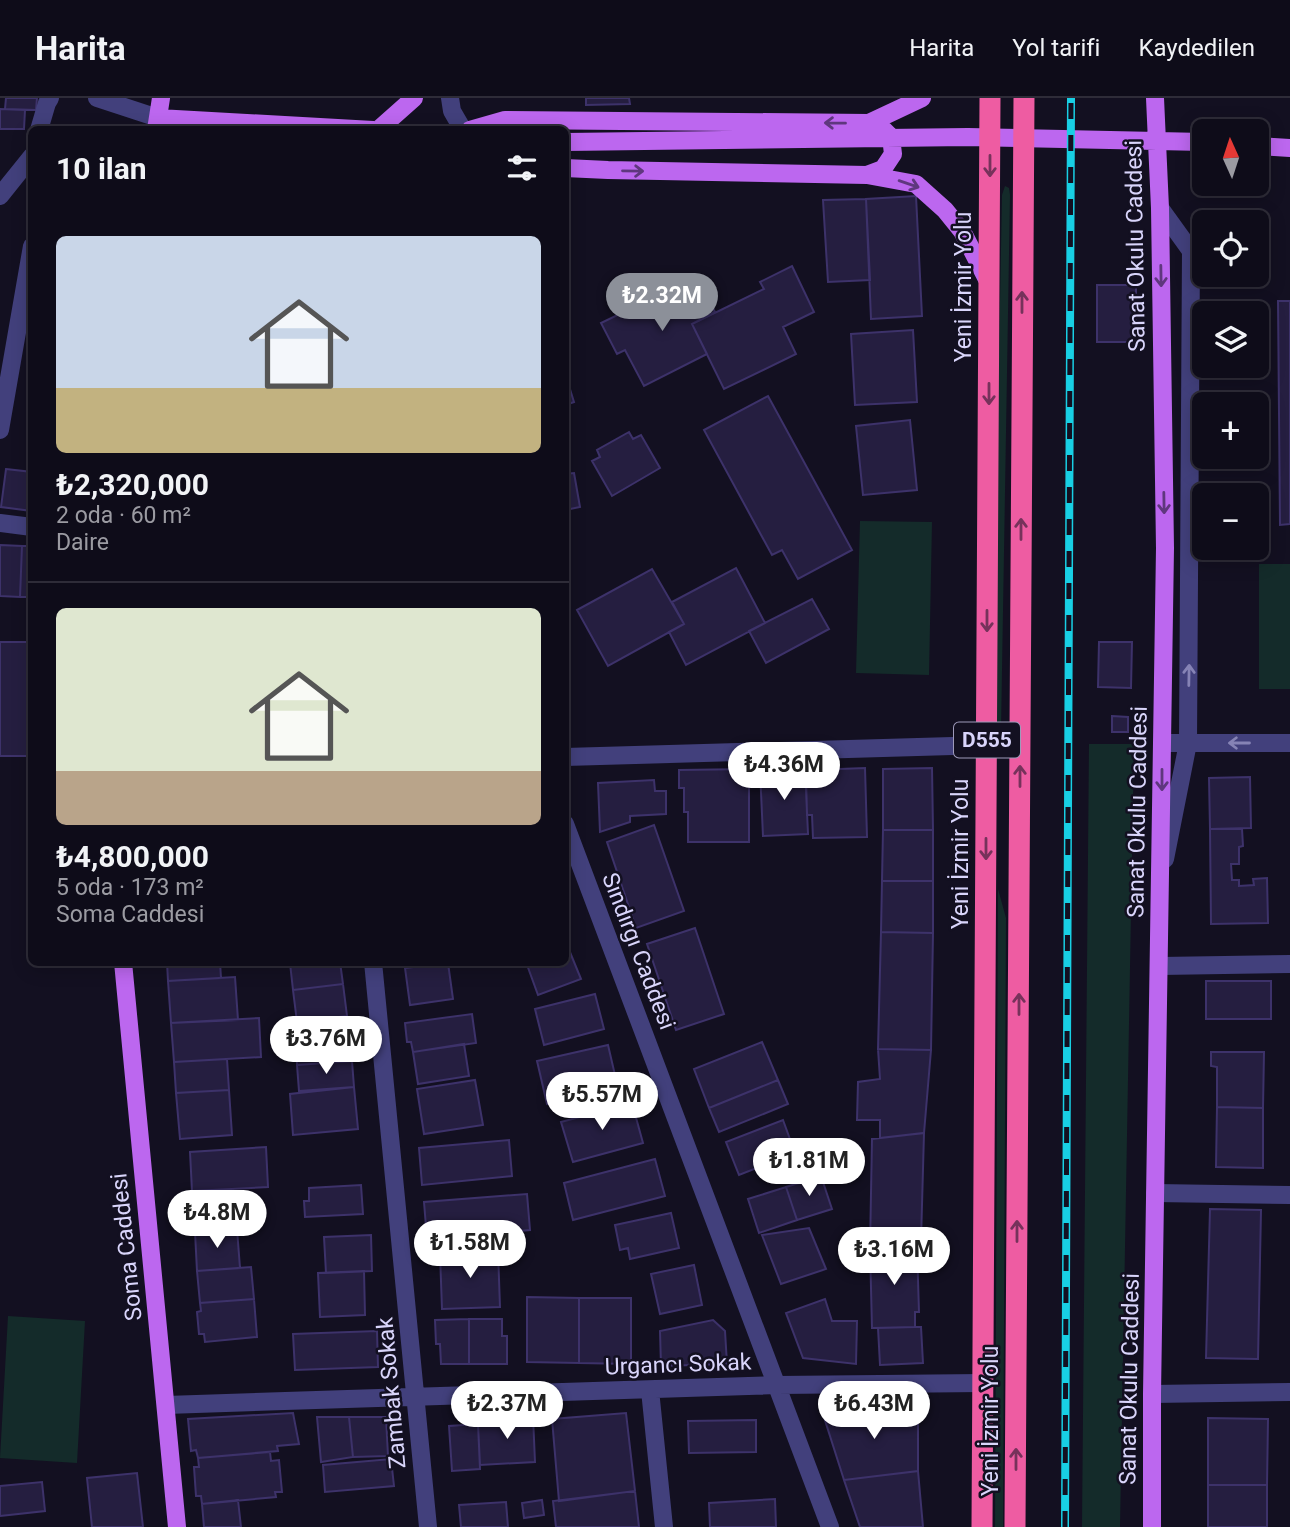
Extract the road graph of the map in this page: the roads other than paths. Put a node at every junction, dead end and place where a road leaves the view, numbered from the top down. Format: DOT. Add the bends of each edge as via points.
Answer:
graph roads {
  1 [pos="50,98"];
  2 [pos="57,98"];
  3 [pos="97,98"];
  4 [pos="161,98"];
  5 [pos="414,98"];
  6 [pos="450,98"];
  7 [pos="922,98"];
  8 [pos="990,98"];
  9 [pos="1024,98"];
  10 [pos="1155,98"];
  11 [pos="869,123"];
  12 [pos="157,124"];
  13 [pos="40,126"];
  14 [pos="52,126"];
  15 [pos="314,126"];
  16 [pos="381,126"];
  17 [pos="461,126"];
  18 [pos="484,126"];
  19 [pos="571,141"];
  20 [pos="1192,142"];
  21 [pos="1269,147"];
  22 [pos="1290,148"];
  23 [pos="28,161"];
  24 [pos="569,168"];
  25 [pos="867,174"];
  26 [pos="0,196"];
  27 [pos="1160,208"];
  28 [pos="28,269"];
  29 [pos="990,285"];
  30 [pos="0,430"];
  31 [pos="0,523"];
  32 [pos="28,526"];
  33 [pos="1162,743"];
  34 [pos="1188,743"];
  35 [pos="1290,743"];
  36 [pos="987,745"];
  37 [pos="1020,745"];
  38 [pos="569,757"];
  39 [pos="569,835"];
  40 [pos="1161,876"];
  41 [pos="1290,964"];
  42 [pos="123,966"];
  43 [pos="373,966"];
  44 [pos="1160,966"];
  45 [pos="1155,1193"];
  46 [pos="1290,1195"];
  47 [pos="983,1383"];
  48 [pos="777,1385"];
  49 [pos="650,1390"];
  50 [pos="1290,1392"];
  51 [pos="1152,1394"];
  52 [pos="416,1396"];
  53 [pos="166,1405"];
  54 [pos="177,1527"];
  55 [pos="428,1527"];
  56 [pos="664,1527"];
  57 [pos="830,1527"];
  58 [pos="982,1527"];
  59 [pos="1015,1527"];
  60 [pos="1152,1527"];
  1 -- 13 [label="street"];
  2 -- 14 [label="street"];
  3 -- 12 [label="street"];
  4 -- 12 [label="main road"];
  5 -- 16 [label="main road"];
  6 -- 17 [label="street"];
  7 -- 11 [label="main road"];
  8 -- 29 [label="highway, Yeni İzmir Yolu / D555, one-way"];
  37 -- 9 [label="highway, Yeni İzmir Yolu / D555, one-way"];
  10 -- 27 [label="main road, Sanat Okulu Caddesi"];
  11 -- 18 [label="main road, one-way" via="505,120"];
  11 -- 25 [label="main road" via="885,130 893,146 889,163"];
  12 -- 15 [label="main road" via="205,119"];
  19 -- 20 [label="main road" via="992,137"];
  21 -- 22 [label="main road"];
  23 -- 26 [label="street"];
  24 -- 25 [label="main road, one-way"];
  25 -- 29 [label="main road, one-way" via="916,184 945,210 962,231"];
  27 -- 33 [label="main road, Sanat Okulu Caddesi, one-way" via="1165,548"];
  34 -- 27 [label="street, one-way" via="1191,251"];
  28 -- 30 [label="street"];
  29 -- 36 [label="highway, Yeni İzmir Yolu / D555, one-way"];
  31 -- 32 [label="street"];
  33 -- 34 [label="street"];
  33 -- 40 [label="main road, Sanat Okulu Caddesi, one-way"];
  35 -- 34 [label="street, one-way"];
  34 -- 40 [label="street"];
  36 -- 37 [label="highway"];
  36 -- 38 [label="street"];
  36 -- 47 [label="highway, Yeni İzmir Yolu / D555, one-way"];
  59 -- 37 [label="highway, Yeni İzmir Yolu / D555, one-way"];
  39 -- 48 [label="street, Sındırgı Caddesi"];
  40 -- 44 [label="main road, Sanat Okulu Caddesi"];
  41 -- 44 [label="street"];
  42 -- 53 [label="main road, Soma Caddesi"];
  43 -- 52 [label="street, Zambak Sokak"];
  44 -- 45 [label="main road, Sanat Okulu Caddesi"];
  45 -- 46 [label="street"];
  45 -- 51 [label="main road, Sanat Okulu Caddesi"];
  47 -- 48 [label="street, Urgancı Sokak"];
  47 -- 58 [label="highway, Yeni İzmir Yolu / D555"];
  48 -- 49 [label="street, Urgancı Sokak"];
  48 -- 57 [label="street, Sındırgı Caddesi"];
  49 -- 52 [label="street, Urgancı Sokak"];
  49 -- 56 [label="street"];
  50 -- 51 [label="street"];
  51 -- 60 [label="main road, Sanat Okulu Caddesi"];
  52 -- 53 [label="street, Urgancı Sokak"];
  52 -- 55 [label="street, Zambak Sokak"];
  53 -- 54 [label="main road, Soma Caddesi"];
}
